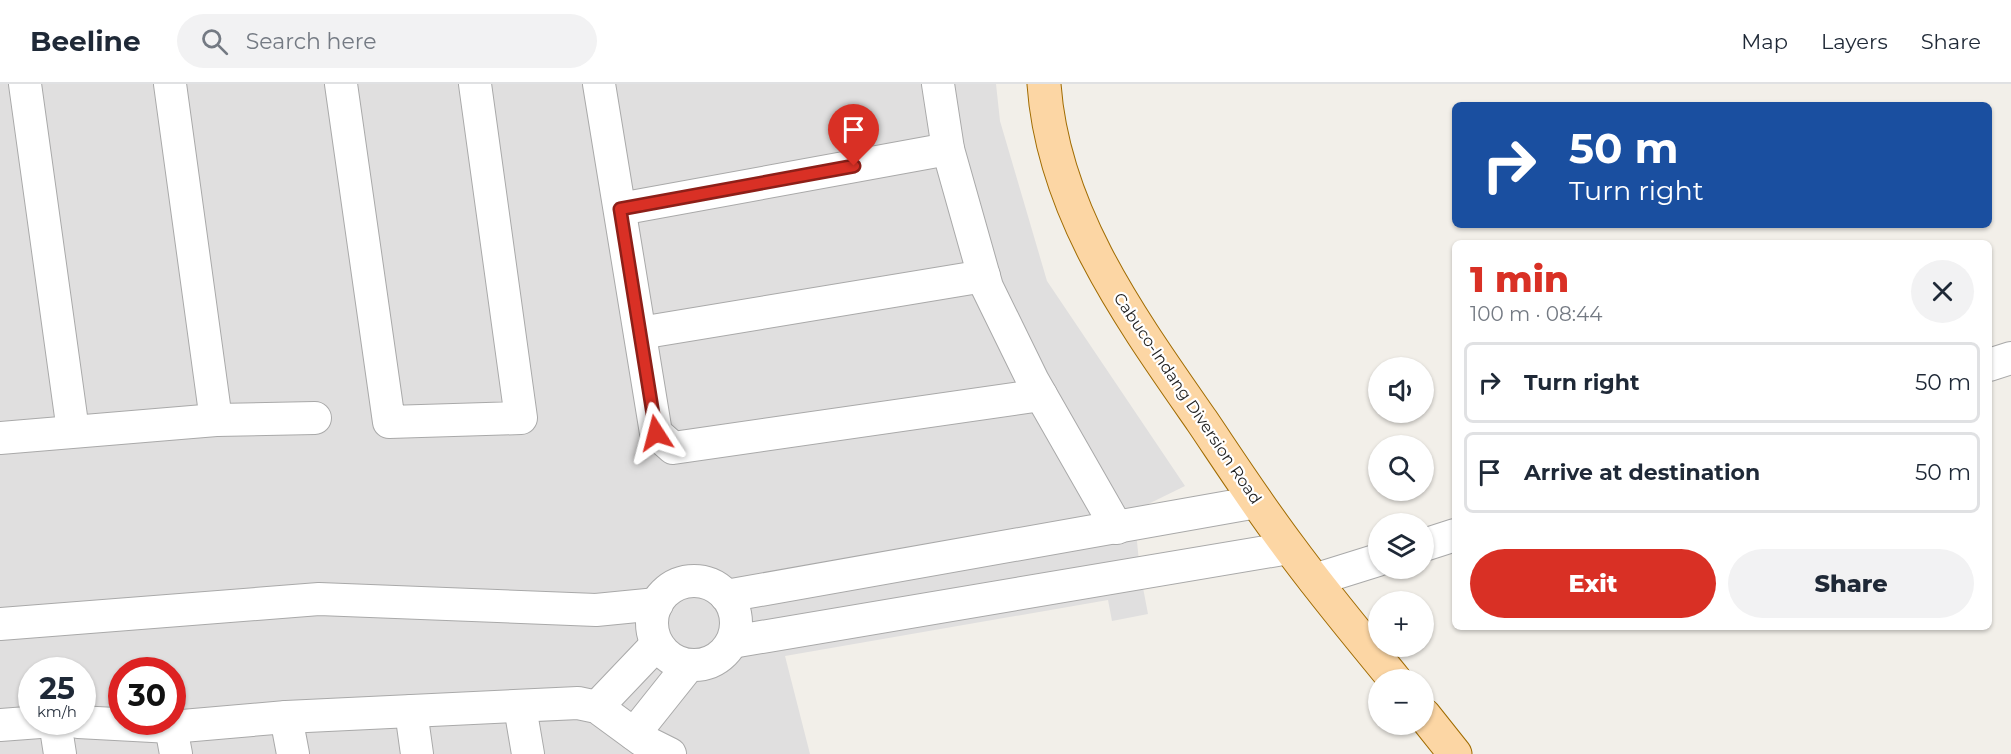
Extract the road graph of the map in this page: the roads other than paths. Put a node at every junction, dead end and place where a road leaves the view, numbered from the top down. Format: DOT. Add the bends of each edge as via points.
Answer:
graph roads {
  1 [pos="25,84"];
  2 [pos="170,84"];
  3 [pos="341,84"];
  4 [pos="475,84"];
  5 [pos="599,84"];
  6 [pos="938,84"];
  7 [pos="1044,84"];
  8 [pos="948,149"];
  9 [pos="620,209"];
  10 [pos="984,276"];
  11 [pos="640,333"];
  12 [pos="2011,358"];
  13 [pos="1992,364"];
  14 [pos="1041,395"];
  15 [pos="315,418"];
  16 [pos="216,420"];
  17 [pos="73,431"];
  18 [pos="0,438"];
  19 [pos="1257,502"];
  20 [pos="1117,528"];
  21 [pos="1452,536"];
  22 [pos="1434,542"];
  23 [pos="1289,548"];
  24 [pos="1368,563"];
  25 [pos="1314,580"];
  26 [pos="726,596"];
  27 [pos="0,624"];
  28 [pos="656,626"];
  29 [pos="732,642"];
  30 [pos="689,665"];
  31 [pos="1386,669"];
  32 [pos="520,707"];
  33 [pos="597,707"];
  34 [pos="411,711"];
  35 [pos="286,717"];
  36 [pos="18,724"];
  37 [pos="0,725"];
  38 [pos="96,725"];
  39 [pos="1434,728"];
  40 [pos="57,735"];
  41 [pos="173,740"];
  42 [pos="640,743"];
  43 [pos="60,754"];
  44 [pos="293,754"];
  45 [pos="417,754"];
  46 [pos="528,754"];
  47 [pos="670,754"];
  48 [pos="1455,754"];
  1 -- 17 [label="street"];
  2 -- 16 [label="street"];
  3 -- 4 [label="street" via="389,422 521,418"];
  5 -- 9 [label="street"];
  6 -- 8 [label="street"];
  7 -- 19 [label="main road, Cabuco-Indang Diversion Road" via="1060,171 1103,269"];
  8 -- 9 [label="street"];
  8 -- 10 [label="street"];
  9 -- 11 [label="street"];
  10 -- 11 [label="street"];
  10 -- 14 [label="street"];
  11 -- 14 [label="street" via="656,433 673,448"];
  12 -- 13 [label="street"];
  14 -- 20 [label="street"];
  15 -- 16 [label="street"];
  16 -- 17 [label="street"];
  17 -- 18 [label="street"];
  19 -- 20 [label="street"];
  19 -- 23 [label="main road, Cabuco-Indang Diversion Road"];
  20 -- 26 [label="street"];
  21 -- 22 [label="street"];
  23 -- 25 [label="main road, Cabuco-Indang Diversion Road"];
  23 -- 29 [label="street"];
  24 -- 25 [label="street"];
  25 -- 31 [label="main road, Cabuco-Indang Diversion Road"];
  26 -- 28 [label="street" via="703,582 676,585 665,593"];
  26 -- 29 [label="street" via="736,618"];
  27 -- 28 [label="street" via="319,599 596,610"];
  28 -- 30 [label="street" via="665,654"];
  28 -- 33 [label="street"];
  29 -- 30 [label="street" via="714,661"];
  30 -- 42 [label="street"];
  32 -- 33 [label="street" via="578,703"];
  32 -- 34 [label="street"];
  32 -- 46 [label="street"];
  33 -- 42 [label="street"];
  34 -- 35 [label="street"];
  34 -- 45 [label="street"];
  35 -- 41 [label="street"];
  35 -- 44 [label="street"];
  36 -- 37 [label="street"];
  38 -- 41 [label="street"];
  39 -- 48 [label="main road"];
  40 -- 43 [label="street"];
  42 -- 47 [label="street"];
}
